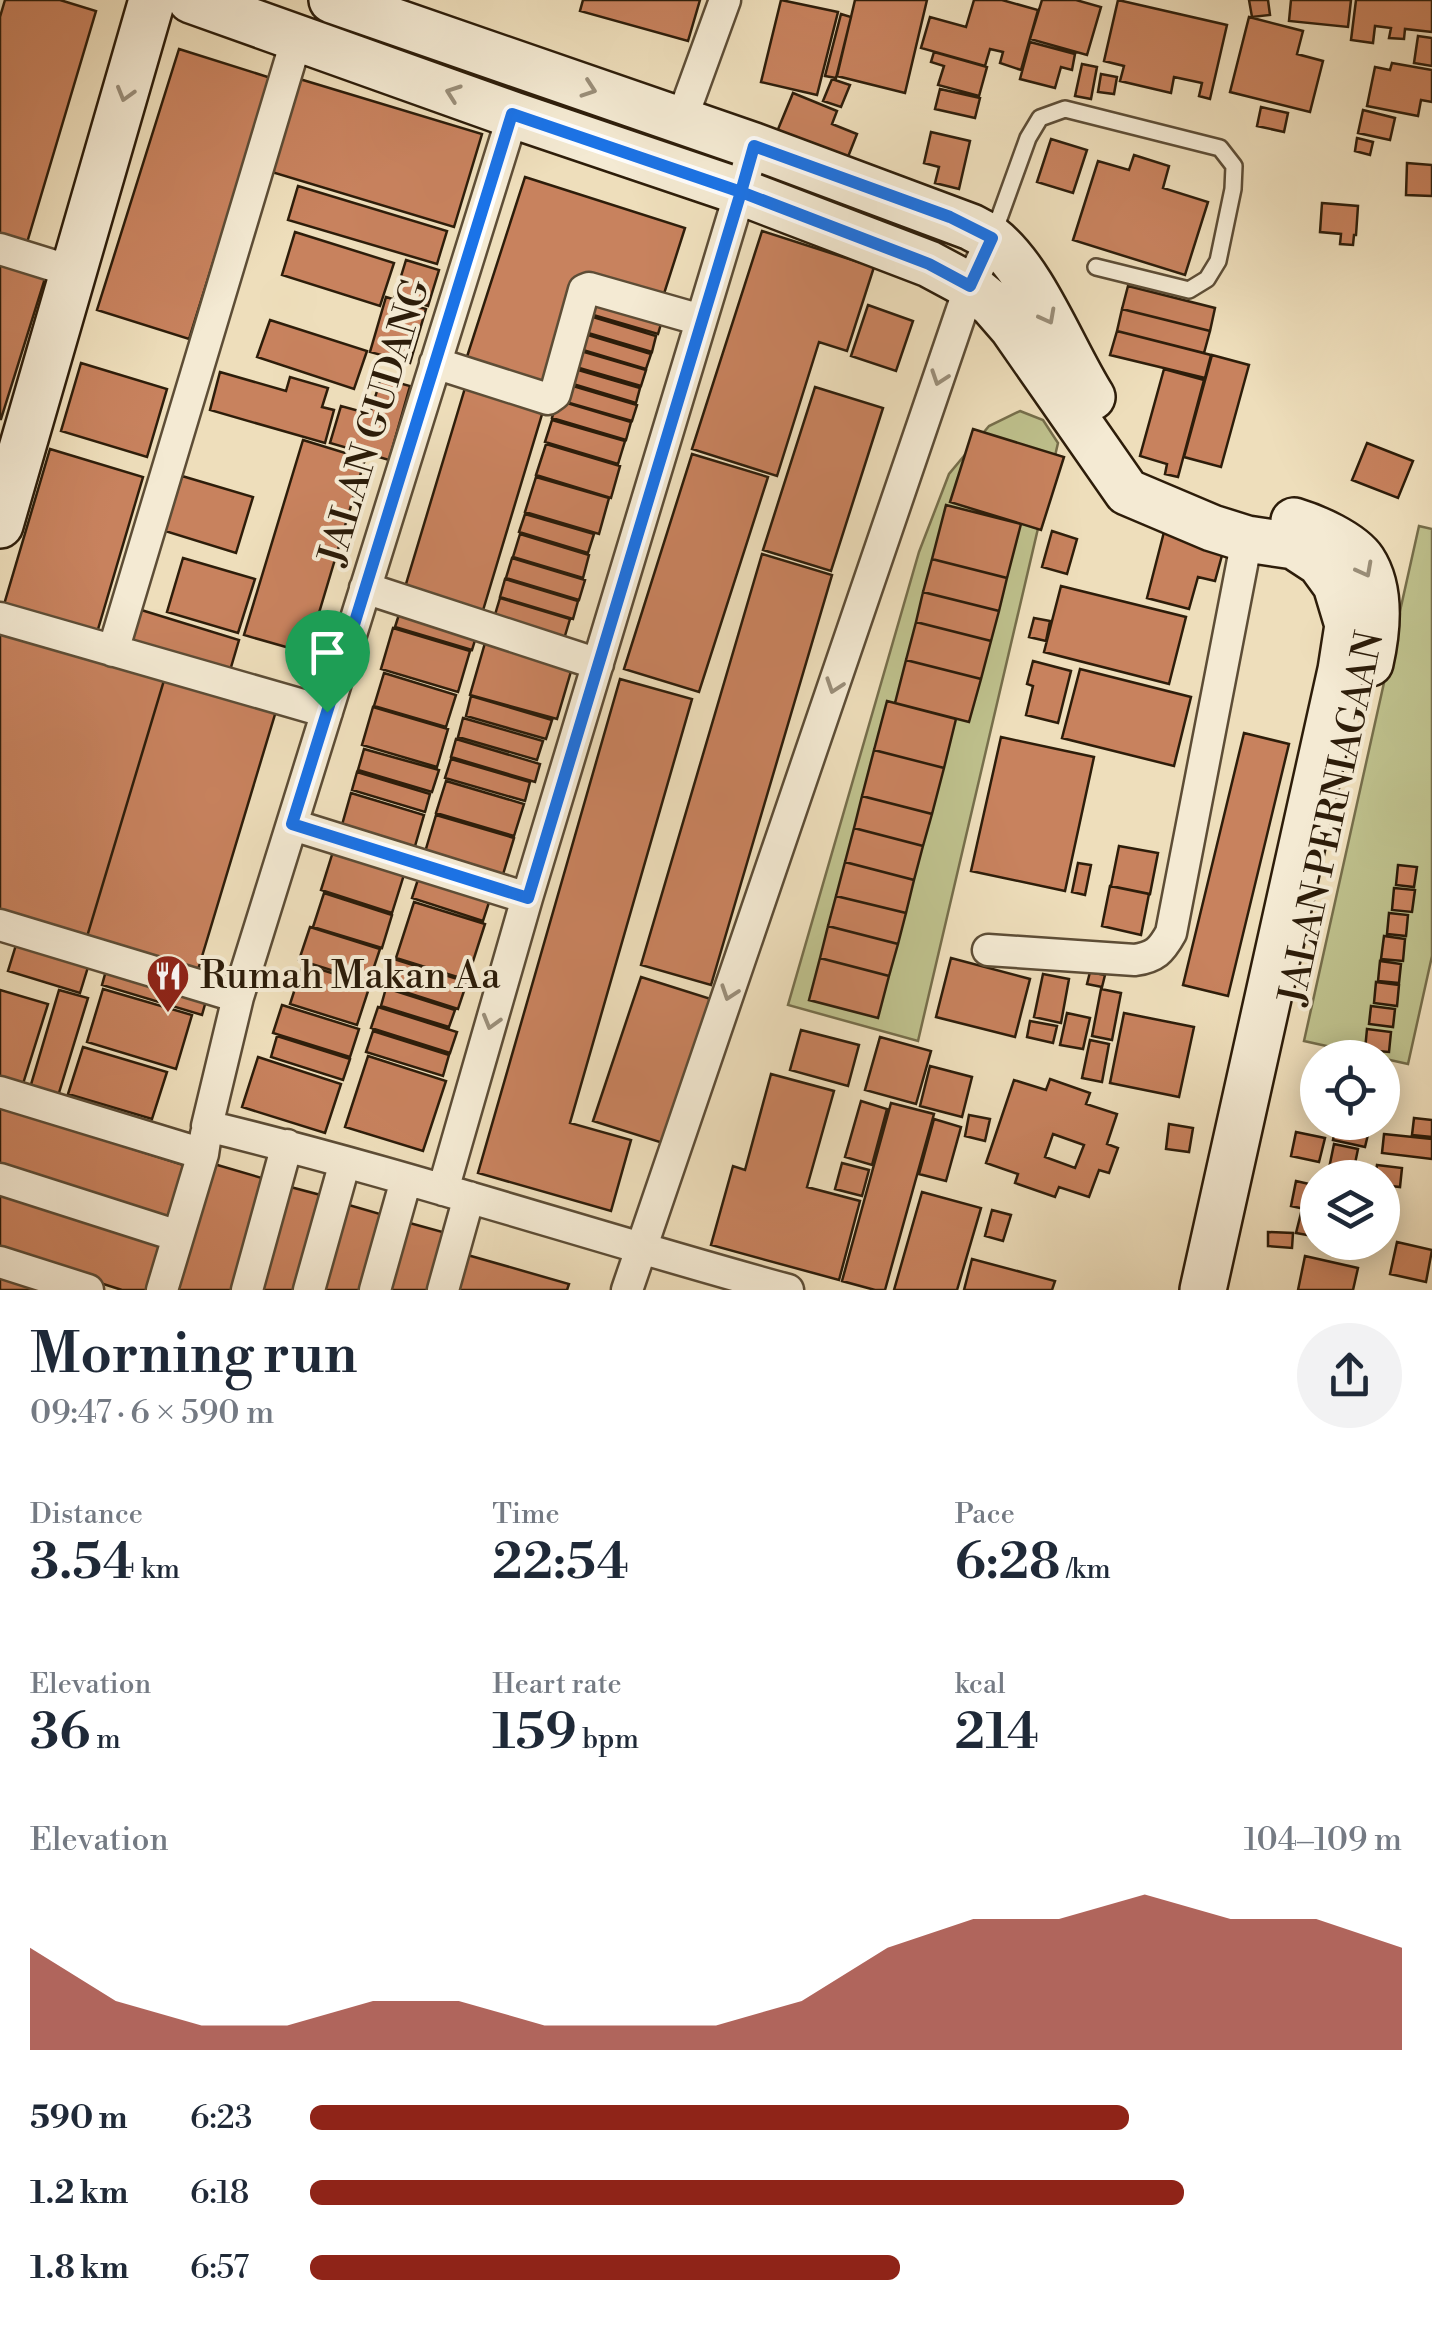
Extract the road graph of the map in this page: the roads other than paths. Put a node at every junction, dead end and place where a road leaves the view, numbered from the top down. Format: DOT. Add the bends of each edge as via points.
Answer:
graph roads {
  1 [pos="152,0"];
  2 [pos="191,0"];
  3 [pos="725,0"];
  4 [pos="345,2"];
  5 [pos="315,44"];
  6 [pos="512,114"];
  7 [pos="681,121"];
  8 [pos="754,146"];
  9 [pos="741,192"];
  10 [pos="992,238"];
  11 [pos="0,249"];
  12 [pos="1096,267"];
  13 [pos="74,272"];
  14 [pos="970,286"];
  15 [pos="701,320"];
  16 [pos="436,363"];
  17 [pos="13,431"];
  18 [pos="0,525"];
  19 [pos="1247,539"];
  20 [pos="366,588"];
  21 [pos="0,618"];
  22 [pos="113,650"];
  23 [pos="598,664"];
  24 [pos="327,712"];
  25 [pos="292,824"];
  26 [pos="528,898"];
  27 [pos="0,925"];
  28 [pos="988,950"];
  29 [pos="238,997"];
  30 [pos="0,1092"];
  31 [pos="205,1140"];
  32 [pos="287,1146"];
  33 [pos="345,1162"];
  34 [pos="0,1179"];
  35 [pos="406,1180"];
  36 [pos="456,1194"];
  37 [pos="178,1236"];
  38 [pos="642,1250"];
  39 [pos="0,1262"];
  40 [pos="88,1290"];
  41 [pos="162,1290"];
  42 [pos="247,1290"];
  43 [pos="309,1290"];
  44 [pos="375,1290"];
  45 [pos="443,1290"];
  46 [pos="627,1290"];
  47 [pos="788,1290"];
  48 [pos="1204,1290"];
  49 [pos="1230,1290"];
  1 -- 13 [label="street, one-way"];
  2 -- 5 [label="street, JALAN PERNIAGAAN"];
  3 -- 7 [label="street"];
  4 -- 5 [label="street"];
  4 -- 7 [label="street, one-way"];
  6 -- 5 [label="street, JALAN PERNIAGAAN, one-way"];
  5 -- 22 [label="street"];
  6 -- 9 [label="street, JALAN PERNIAGAAN"];
  6 -- 16 [label="street, JALAN GUDANG"];
  7 -- 8 [label="street"];
  8 -- 9 [label="street"];
  8 -- 10 [label="street"];
  9 -- 14 [label="street, JALAN PERNIAGAAN"];
  9 -- 15 [label="street"];
  10 -- 12 [label="lane" via="1040,118 1065,109 1220,148 1234,166 1233,189 1218,261 1207,279 1188,290"];
  10 -- 14 [label="street"];
  10 -- 49 [label="street, JALAN PERNIAGAAN, one-way" via="1036,296 1080,378 1140,467 1234,509 1299,522 1340,541 1362,560 1374,590 1376,638"];
  11 -- 13 [label="street"];
  13 -- 17 [label="street"];
  14 -- 19 [label="street, JALAN PERNIAGAAN" via="1012,327 1127,492"];
  14 -- 38 [label="street, one-way"];
  15 -- 16 [label="street" via="584,290 548,400"];
  15 -- 23 [label="street"];
  16 -- 20 [label="street, JALAN GUDANG"];
  17 -- 18 [label="street"];
  19 -- 28 [label="street" via="1163,948 1135,960"];
  19 -- 48 [label="street, JALAN PERNIAGAAN" via="1294,546 1320,562 1336,584 1348,625"];
  20 -- 23 [label="street"];
  20 -- 24 [label="street, JALAN GUDANG"];
  21 -- 22 [label="street"];
  22 -- 24 [label="street"];
  23 -- 26 [label="street"];
  24 -- 25 [label="street, JALAN GUDANG"];
  25 -- 26 [label="street"];
  25 -- 29 [label="street, JALAN GUDANG"];
  26 -- 36 [label="street, one-way"];
  27 -- 29 [label="street"];
  29 -- 31 [label="street, JALAN GUDANG"];
  30 -- 31 [label="street"];
  31 -- 32 [label="street"];
  31 -- 37 [label="street, JALAN GUDANG"];
  32 -- 33 [label="street"];
  32 -- 42 [label="street"];
  33 -- 35 [label="street"];
  33 -- 43 [label="street"];
  34 -- 37 [label="street"];
  35 -- 36 [label="street"];
  35 -- 44 [label="street"];
  36 -- 38 [label="street"];
  36 -- 45 [label="street"];
  37 -- 41 [label="street, JALAN GUDANG"];
  38 -- 46 [label="street"];
  38 -- 47 [label="street"];
  39 -- 40 [label="street"];
}
